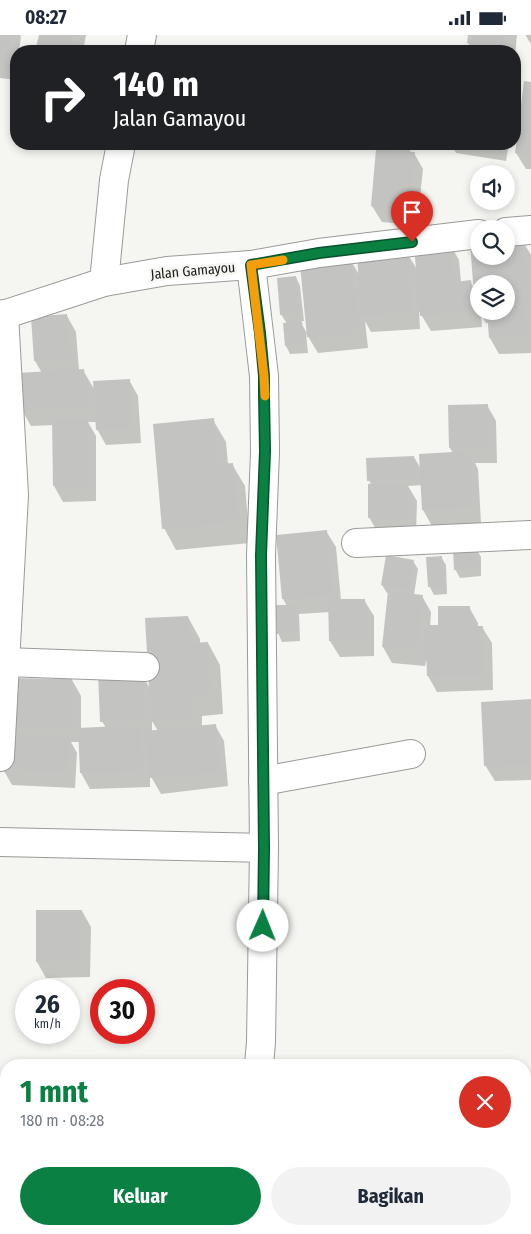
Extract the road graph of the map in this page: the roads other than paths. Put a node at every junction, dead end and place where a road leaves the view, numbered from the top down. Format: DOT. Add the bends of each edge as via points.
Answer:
graph roads {
  1 [pos="119,150"];
  2 [pos="531,230"];
  3 [pos="515,231"];
  4 [pos="470,235"];
  5 [pos="251,265"];
  6 [pos="104,282"];
  7 [pos="2,315"];
  8 [pos="531,535"];
  9 [pos="356,543"];
  10 [pos="5,662"];
  11 [pos="145,667"];
  12 [pos="411,754"];
  13 [pos="0,757"];
  14 [pos="263,781"];
  15 [pos="0,842"];
  16 [pos="264,848"];
  17 [pos="260,1059"];
  1 -- 6 [label="street"];
  2 -- 3 [label="street"];
  4 -- 5 [label="street, Jalan Gamayou" via="319,253"];
  5 -- 6 [label="street, Jalan Gamayou" via="167,271"];
  5 -- 14 [label="street" via="264,385 261,555"];
  6 -- 7 [label="street, Jalan Gamayou"];
  7 -- 10 [label="street" via="14,495"];
  8 -- 9 [label="street"];
  10 -- 11 [label="street"];
  10 -- 13 [label="street"];
  12 -- 14 [label="street"];
  14 -- 16 [label="street"];
  15 -- 16 [label="street"];
  16 -- 17 [label="street"];
}
